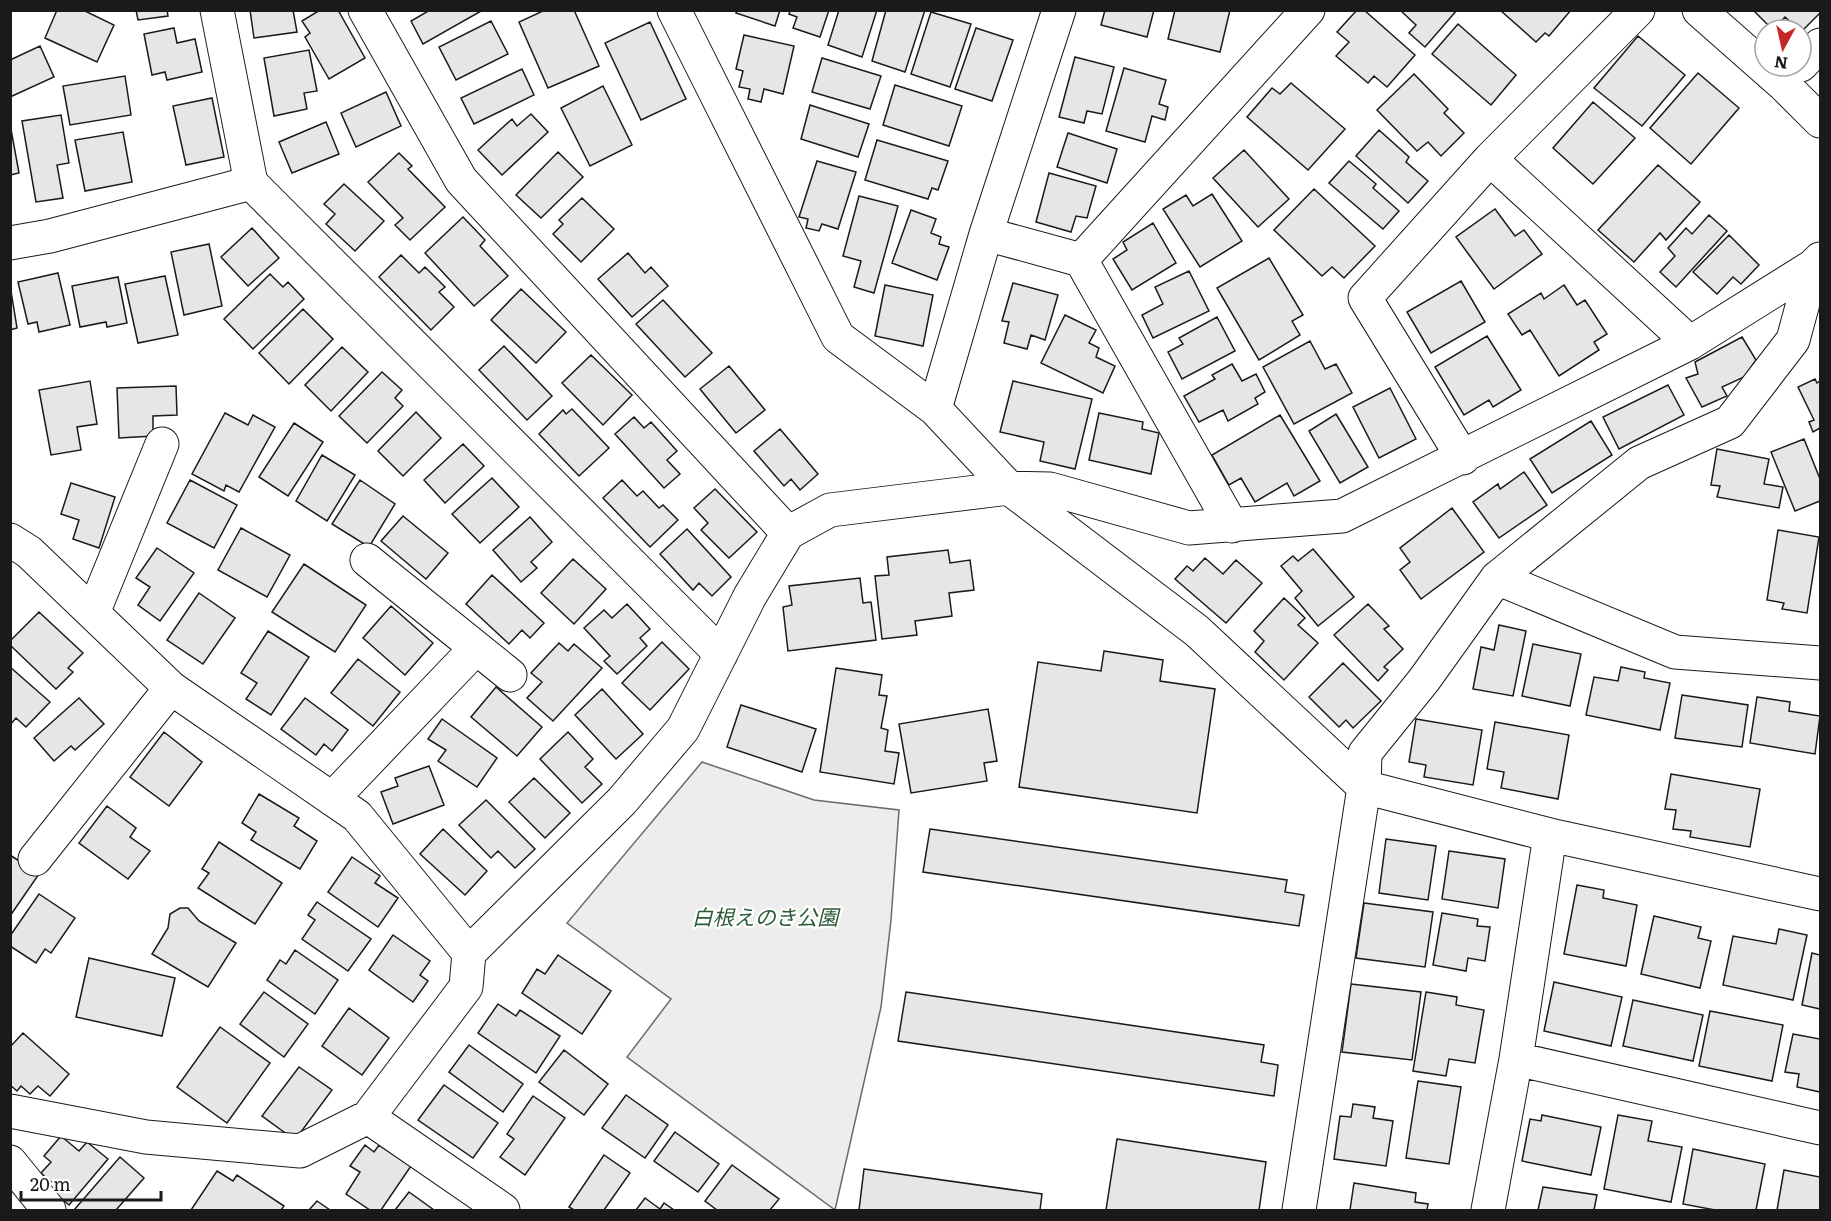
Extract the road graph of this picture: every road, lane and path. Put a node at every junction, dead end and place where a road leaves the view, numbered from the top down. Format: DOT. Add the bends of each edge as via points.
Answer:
graph roads {
  1 [pos="217,10"];
  2 [pos="366,10"];
  3 [pos="674,10"];
  4 [pos="1308,10"];
  5 [pos="1638,10"];
  6 [pos="1699,10"];
  7 [pos="1058,11"];
  8 [pos="1753,45"];
  9 [pos="1798,78"];
  10 [pos="1821,121"];
  11 [pos="1490,159"];
  12 [pos="251,183"];
  13 [pos="986,234"];
  14 [pos="10,243"];
  15 [pos="1081,260"];
  16 [pos="1817,262"];
  17 [pos="1690,343"];
  18 [pos="935,409"];
  19 [pos="162,444"];
  20 [pos="1463,458"];
  21 [pos="1009,488"];
  22 [pos="1232,526"];
  23 [pos="788,533"];
  24 [pos="10,540"];
  25 [pos="367,560"];
  26 [pos="1497,578"];
  27 [pos="93,613"];
  28 [pos="476,648"];
  29 [pos="720,654"];
  30 [pos="1821,663"];
  31 [pos="510,675"];
  32 [pos="171,688"];
  33 [pos="1364,787"];
  34 [pos="332,799"];
  35 [pos="1550,836"];
  36 [pos="35,859"];
  37 [pos="1821,894"];
  38 [pos="469,953"];
  39 [pos="1516,1059"];
  40 [pos="10,1111"];
  41 [pos="368,1117"];
  42 [pos="1821,1128"];
  43 [pos="10,1162"];
  44 [pos="49,1210"];
  45 [pos="503,1210"];
  46 [pos="1299,1210"];
  47 [pos="1488,1210"];
  1 -- 12 [label="street"];
  2 -- 23 [label="street" via="461,180"];
  3 -- 18 [label="street" via="838,337"];
  4 -- 15 [label="street"];
  5 -- 11 [label="street"];
  6 -- 8 [label="street"];
  7 -- 13 [label="street"];
  9 -- 10 [label="street"];
  11 -- 17 [label="street"];
  11 -- 20 [label="street" via="1365,298"];
  12 -- 14 [label="street"];
  12 -- 29 [label="street"];
  13 -- 15 [label="street"];
  13 -- 18 [label="street"];
  15 -- 22 [label="street"];
  16 -- 17 [label="street"];
  16 -- 26 [label="street" via="1793,340 1730,422 1639,463"];
  17 -- 20 [label="street"];
  18 -- 21 [label="street"];
  19 -- 27 [label="street"];
  20 -- 22 [label="street" via="1342,516"];
  21 -- 22 [label="street" via="1050,489 1189,528"];
  21 -- 23 [label="street" via="830,510"];
  21 -- 33 [label="street" via="1197,631"];
  23 -- 29 [label="street"];
  24 -- 27 [label="street" via="29,552"];
  25 -- 28 [label="street"];
  26 -- 30 [label="street" via="1675,652"];
  26 -- 33 [label="street" via="1424,680 1365,753"];
  27 -- 32 [label="street"];
  28 -- 31 [label="street"];
  28 -- 34 [label="street"];
  29 -- 38 [label="street" via="683,729 622,801"];
  32 -- 34 [label="street"];
  32 -- 36 [label="street"];
  33 -- 35 [label="street"];
  33 -- 46 [label="street"];
  34 -- 38 [label="street" via="357,816"];
  35 -- 37 [label="street"];
  35 -- 39 [label="street"];
  38 -- 41 [label="street" via="466,987"];
  39 -- 42 [label="street"];
  39 -- 47 [label="street"];
  40 -- 41 [label="street" via="146,1137 300,1152"];
  41 -- 45 [label="street"];
  43 -- 44 [label="street"];
}
